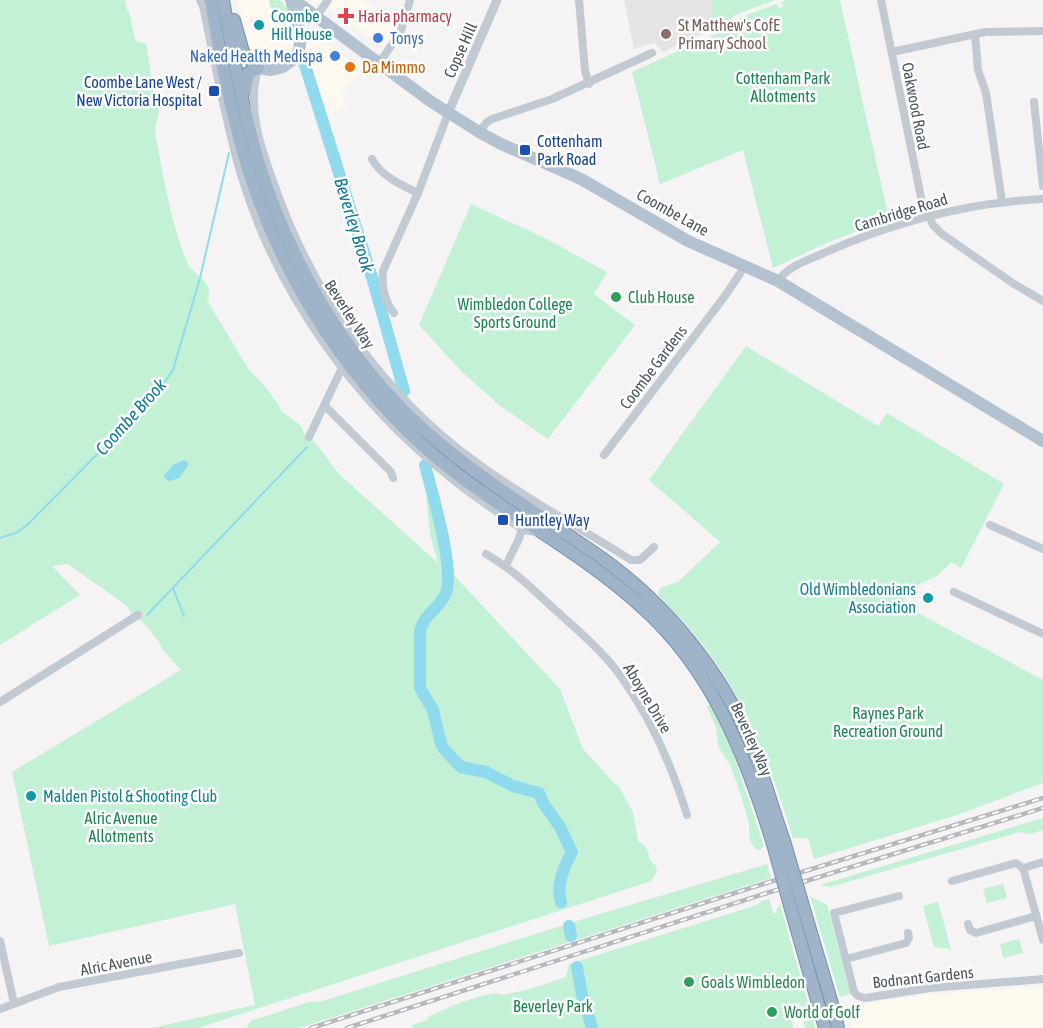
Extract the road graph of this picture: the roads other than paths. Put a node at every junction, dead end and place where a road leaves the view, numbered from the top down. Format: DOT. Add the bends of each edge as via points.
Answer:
graph roads {
  1 [pos="200,0"];
  2 [pos="224,0"];
  3 [pos="293,0"];
  4 [pos="328,0"];
  5 [pos="410,0"];
  6 [pos="497,0"];
  7 [pos="579,0"];
  8 [pos="881,0"];
  9 [pos="210,3"];
  10 [pos="316,17"];
  11 [pos="1043,31"];
  12 [pos="975,34"];
  13 [pos="301,36"];
  14 [pos="892,52"];
  15 [pos="652,53"];
  16 [pos="379,63"];
  17 [pos="258,68"];
  18 [pos="589,84"];
  19 [pos="1034,102"];
  20 [pos="449,111"];
  21 [pos="247,119"];
  22 [pos="479,132"];
  23 [pos="372,159"];
  24 [pos="1043,186"];
  25 [pos="418,193"];
  26 [pos="1043,200"];
  27 [pos="1002,202"];
  28 [pos="927,216"];
  29 [pos="745,266"];
  30 [pos="778,281"];
  31 [pos="1043,301"];
  32 [pos="394,313"];
  33 [pos="342,368"];
  34 [pos="324,406"];
  35 [pos="309,437"];
  36 [pos="1043,441"];
  37 [pos="604,455"];
  38 [pos="393,478"];
  39 [pos="990,525"];
  40 [pos="573,526"];
  41 [pos="522,529"];
  42 [pos="540,532"];
  43 [pos="654,548"];
  44 [pos="1043,549"];
  45 [pos="591,551"];
  46 [pos="486,554"];
  47 [pos="506,565"];
  48 [pos="954,592"];
  49 [pos="138,615"];
  50 [pos="1043,634"];
  51 [pos="0,702"];
  52 [pos="687,815"];
  53 [pos="778,842"];
  54 [pos="1043,862"];
  55 [pos="1023,868"];
  56 [pos="952,880"];
  57 [pos="899,896"];
  58 [pos="795,900"];
  59 [pos="1039,920"];
  60 [pos="968,924"];
  61 [pos="908,933"];
  62 [pos="1043,940"];
  63 [pos="0,941"];
  64 [pos="239,953"];
  65 [pos="846,959"];
  66 [pos="1043,979"];
  67 [pos="14,1003"];
  68 [pos="0,1009"];
  69 [pos="824,1028"];
  70 [pos="839,1028"];
  1 -- 33 [label="street, Beverley Way" via="232,142 250,201 297,300"];
  2 -- 17 [label="highway" via="233,14 243,52"];
  2 -- 21 [label="highway, Beverley Way"];
  3 -- 10 [label="main road, Coombe Lane"];
  3 -- 13 [label="main road"];
  4 -- 10 [label="street"];
  5 -- 16 [label="street" via="400,33"];
  6 -- 20 [label="street, Copse Hill"];
  7 -- 18 [label="street"];
  8 -- 14 [label="street, Oakwood Road"];
  9 -- 42 [label="highway, Beverley Way" via="235,122 254,189 310,308 364,382 420,443"];
  10 -- 13 [label="main road"];
  10 -- 16 [label="main road, Coombe Lane"];
  11 -- 12 [label="street"];
  12 -- 14 [label="street"];
  12 -- 27 [label="street"];
  13 -- 17 [label="main road" via="299,50 288,64 277,69"];
  14 -- 28 [label="street, Oakwood Road"];
  15 -- 18 [label="street"];
  16 -- 20 [label="main road, Coombe Lane"];
  17 -- 21 [label="highway" via="248,73 245,81"];
  17 -- 40 [label="street, Beverley Way" via="254,120 268,167 297,242 346,326 387,380 452,444 513,489"];
  18 -- 22 [label="street" via="492,119"];
  19 -- 24 [label="street"];
  20 -- 22 [label="main road, Coombe Lane"];
  20 -- 25 [label="street"];
  21 -- 45 [label="highway, Beverley Way" via="266,186 288,239 321,303 368,370 405,412 459,461"];
  22 -- 29 [label="main road, Coombe Lane" via="562,169 687,241"];
  23 -- 25 [label="street" via="380,170"];
  25 -- 32 [label="street" via="383,271 389,307"];
  26 -- 27 [label="street, Cambridge Road"];
  27 -- 28 [label="street, Cambridge Road"];
  28 -- 30 [label="street, Cambridge Road" via="822,254 788,270"];
  28 -- 31 [label="street" via="942,234"];
  29 -- 30 [label="main road, Coombe Lane"];
  29 -- 37 [label="street, Coombe Gardens"];
  30 -- 36 [label="main road, Coombe Lane"];
  33 -- 34 [label="street"];
  33 -- 41 [label="street, Beverley Way" via="426,458"];
  34 -- 35 [label="street"];
  34 -- 38 [label="street"];
  39 -- 44 [label="street"];
  40 -- 43 [label="street, Beverley Way" via="631,560 640,560"];
  40 -- 45 [label="street, Beverley Way"];
  41 -- 42 [label="street, Beverley Way"];
  41 -- 47 [label="street"];
  42 -- 53 [label="highway, Beverley Way" via="643,607 686,655 708,687 741,750"];
  45 -- 53 [label="highway, Beverley Way" via="651,599 709,667 751,746"];
  46 -- 47 [label="street, Aboyne Drive"];
  47 -- 52 [label="street, Aboyne Drive" via="583,635 619,674 659,742"];
  48 -- 50 [label="street"];
  49 -- 51 [label="street"];
  53 -- 58 [label="highway, Beverley Way, bridge"];
  54 -- 55 [label="street"];
  55 -- 56 [label="street" via="1016,863"];
  55 -- 59 [label="street"];
  57 -- 65 [label="street, Bodnant Gardens" via="834,913"];
  58 -- 69 [label="highway, Beverley Way"];
  58 -- 70 [label="highway, Beverley Way"];
  59 -- 60 [label="street" via="976,933"];
  59 -- 62 [label="street"];
  61 -- 65 [label="street" via="906,943"];
  63 -- 67 [label="street"];
  64 -- 67 [label="street, Alric Avenue" via="59,987"];
  65 -- 66 [label="street, Bodnant Gardens" via="854,992 865,998 930,988"];
  67 -- 68 [label="street, Alric Avenue"];
}
